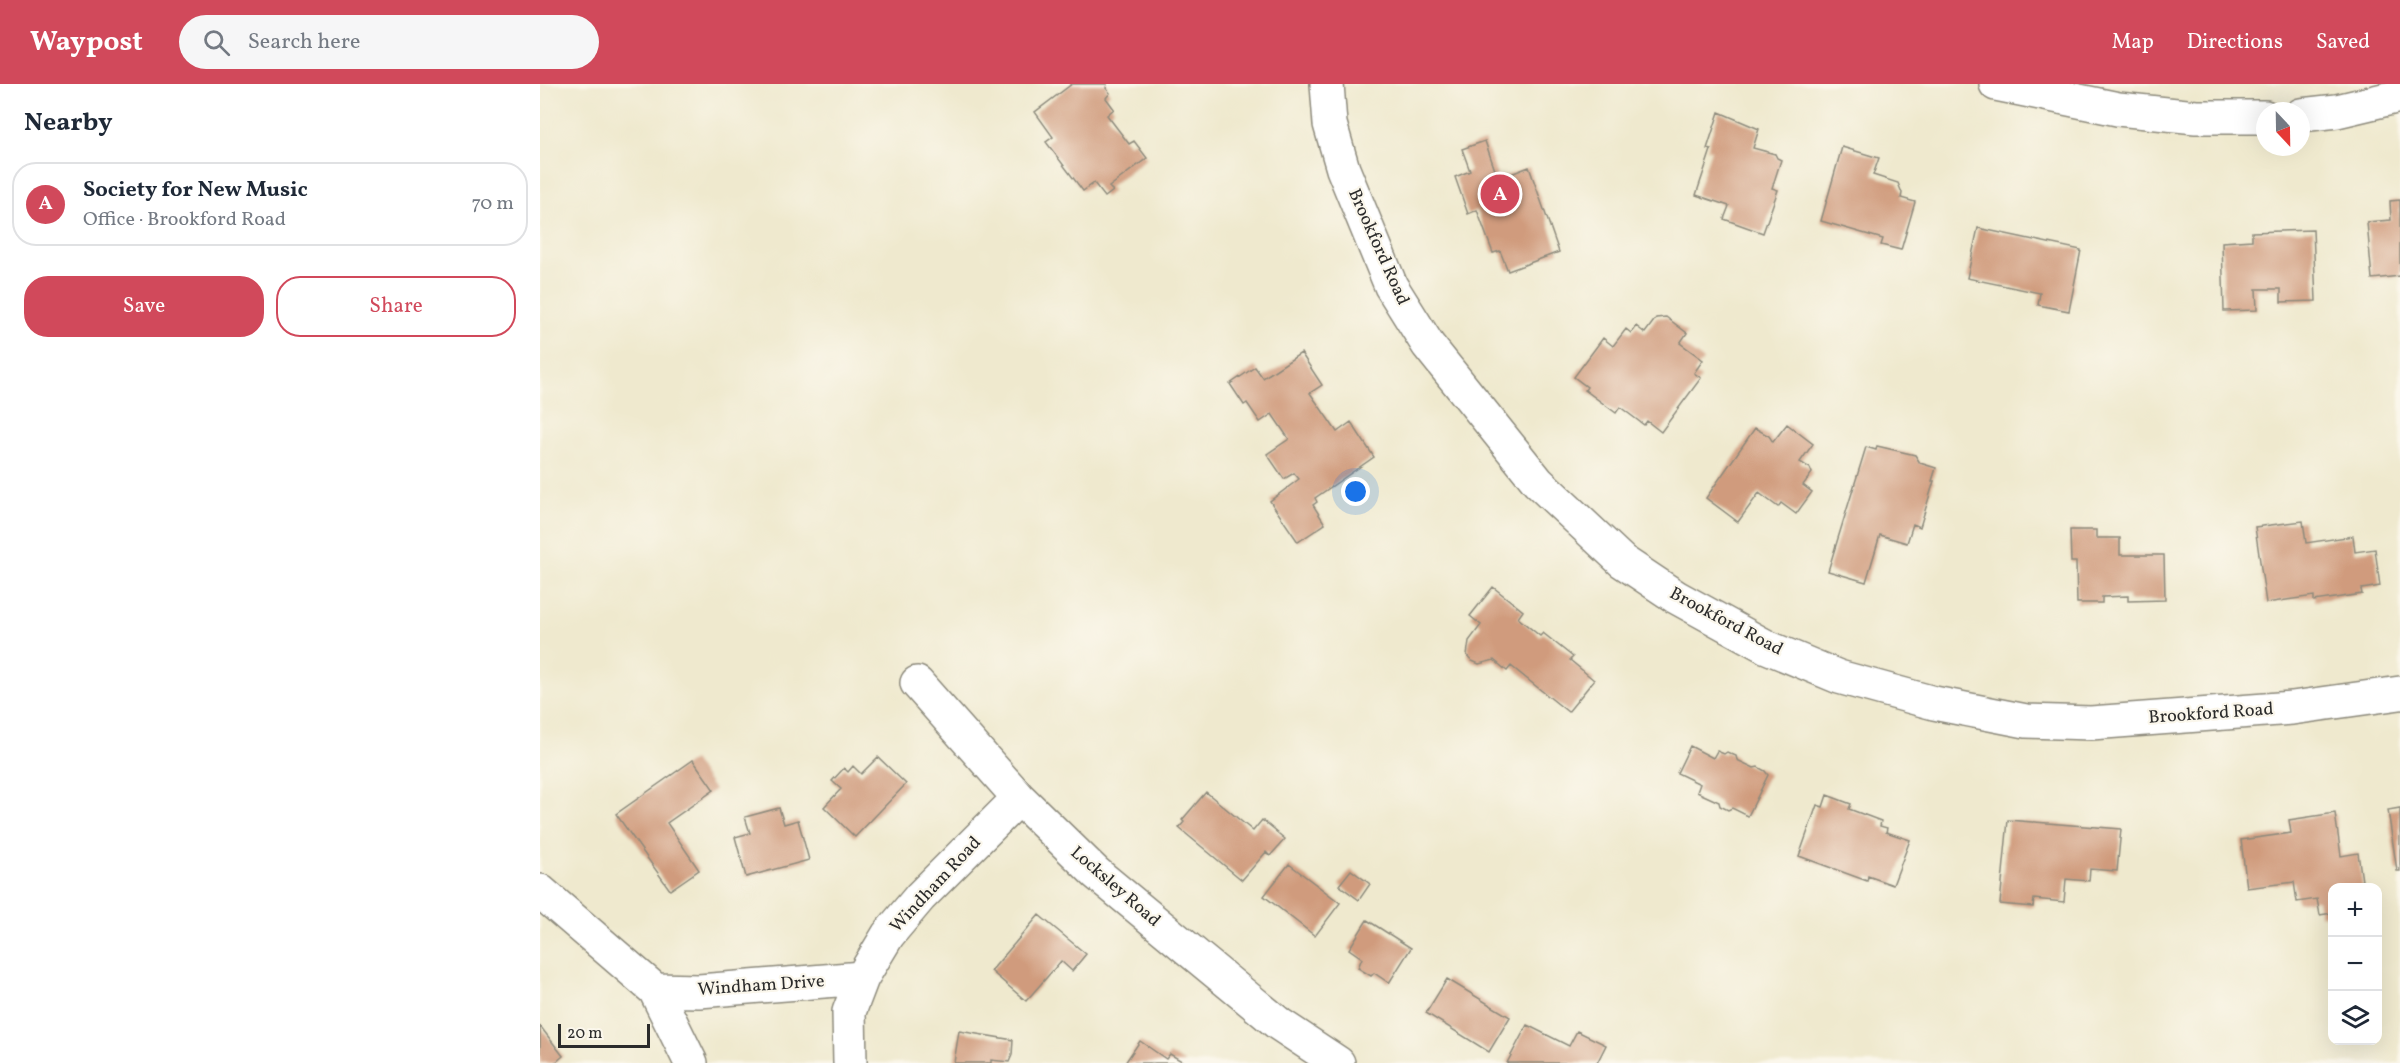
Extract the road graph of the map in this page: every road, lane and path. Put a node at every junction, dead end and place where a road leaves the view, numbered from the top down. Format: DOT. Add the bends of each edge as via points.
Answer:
graph roads {
  1 [pos="1328,84"];
  2 [pos="1996,84"];
  3 [pos="2400,96"];
  4 [pos="2310,114"];
  5 [pos="2256,117"];
  6 [pos="917,683"];
  7 [pos="2400,693"];
  8 [pos="1019,798"];
  9 [pos="540,891"];
  10 [pos="862,978"];
  11 [pos="655,990"];
  12 [pos="691,1063"];
  13 [pos="850,1063"];
  14 [pos="1338,1063"];
  1 -- 7 [label="street, Brookford Road" via="1330,124 1343,169 1391,286 1428,345 1538,482 1622,561 1676,597 1767,647 1839,677 1934,704 2026,722 2091,723 2292,708"];
  2 -- 5 [label="street" via="2118,109 2196,117"];
  3 -- 4 [label="street"];
  6 -- 8 [label="street, Locksley Road"];
  8 -- 10 [label="street, Windham Road" via="920,897 888,935"];
  8 -- 14 [label="street, Locksley Road" via="1096,873 1279,1024"];
  9 -- 11 [label="street"];
  10 -- 11 [label="street, Windham Drive" via="699,991"];
  10 -- 13 [label="street" via="849,1012"];
  11 -- 12 [label="street"];
}
